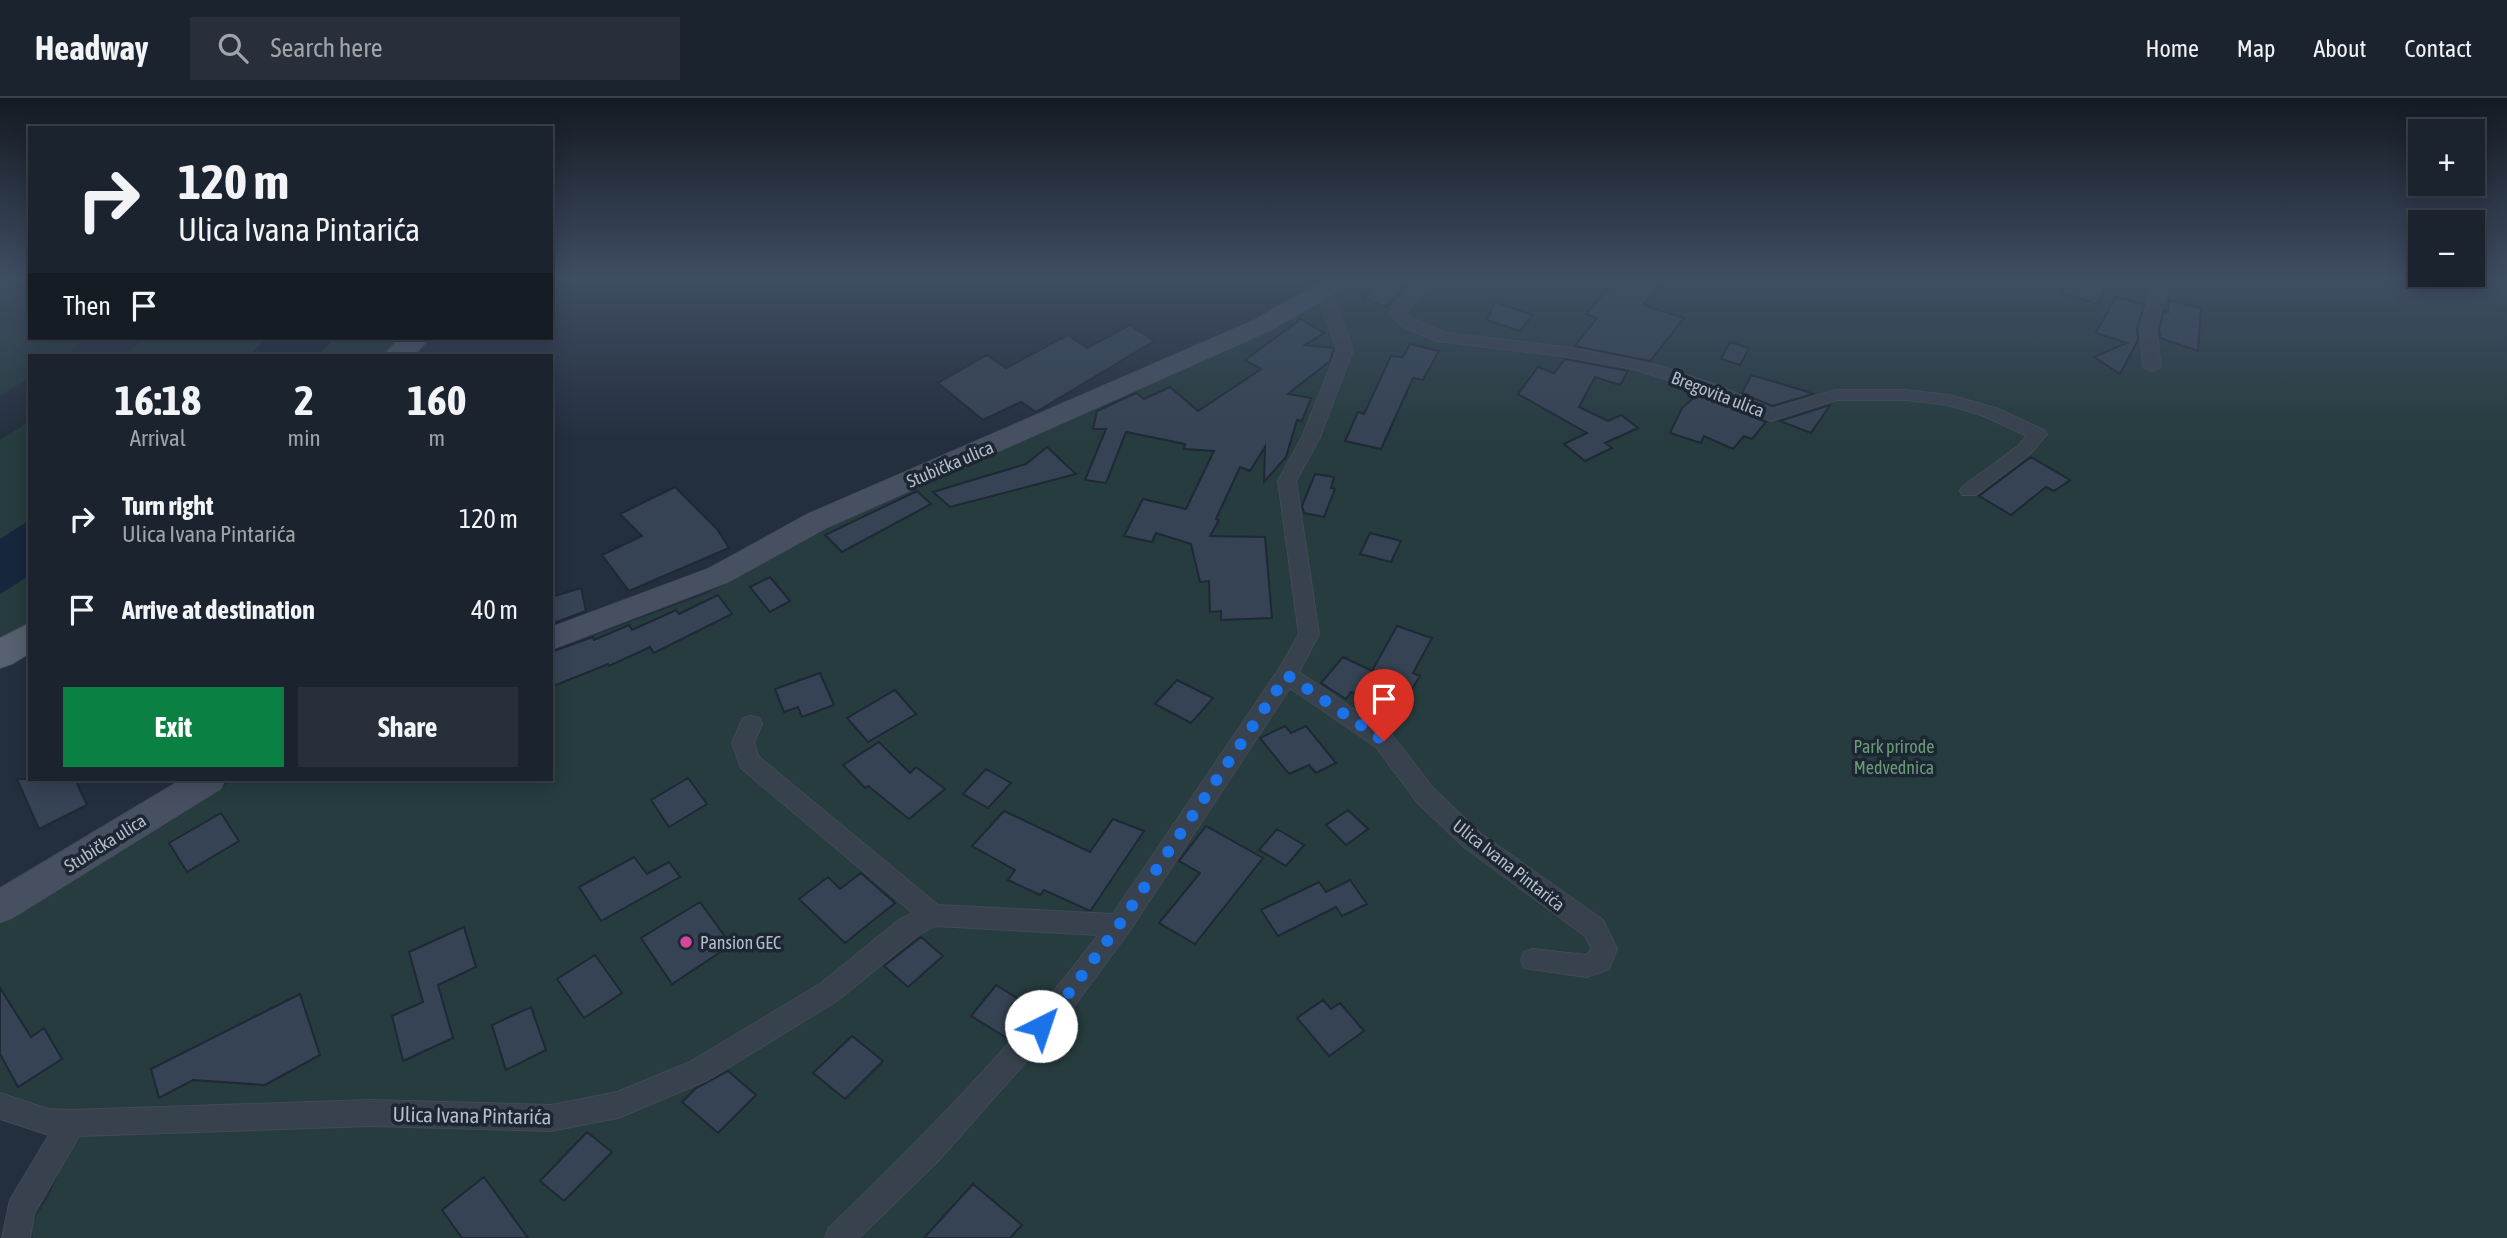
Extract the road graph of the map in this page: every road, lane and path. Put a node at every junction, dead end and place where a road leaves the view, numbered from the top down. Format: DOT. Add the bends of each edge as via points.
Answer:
graph roads {
  1 [pos="1251,331"];
  2 [pos="1342,331"];
  3 [pos="1425,331"];
  4 [pos="2148,331"];
  5 [pos="414,340"];
  6 [pos="399,354"];
  7 [pos="2152,367"];
  8 [pos="1969,491"];
  9 [pos="28,637"];
  10 [pos="553,638"];
  11 [pos="0,655"];
  12 [pos="1287,675"];
  13 [pos="751,724"];
  14 [pos="206,781"];
  15 [pos="0,907"];
  16 [pos="933,915"];
  17 [pos="1119,925"];
  18 [pos="1533,960"];
  19 [pos="0,1106"];
  20 [pos="72,1123"];
  21 [pos="16,1238"];
  22 [pos="839,1238"];
  1 -- 10 [label="main road, Stubička ulica" via="817,521 719,575"];
  2 -- 12 [label="street" via="1345,350 1311,437 1287,481 1309,634"];
  3 -- 8 [label="street, Bregovita ulica" via="1448,339 1617,360 1666,373 1770,415 1835,395 1906,395 1950,400 2038,434"];
  4 -- 7 [label="street"];
  5 -- 6 [label="main road"];
  9 -- 11 [label="main road"];
  12 -- 17 [label="street"];
  12 -- 18 [label="street, Ulica Ivana Pintarića" via="1384,741 1425,795 1472,840 1594,928 1605,949 1600,961 1586,966"];
  13 -- 16 [label="street" via="743,743 749,762"];
  14 -- 15 [label="main road, Stubička ulica"];
  16 -- 17 [label="street"];
  16 -- 20 [label="street, Ulica Ivana Pintarića" via="908,928 829,992 699,1071 618,1105 551,1118 370,1113"];
  17 -- 22 [label="street" via="1060,1005 929,1150"];
  19 -- 20 [label="street, Ulica Ivana Pintarića" via="48,1122"];
  20 -- 21 [label="street" via="20,1210"];
}
